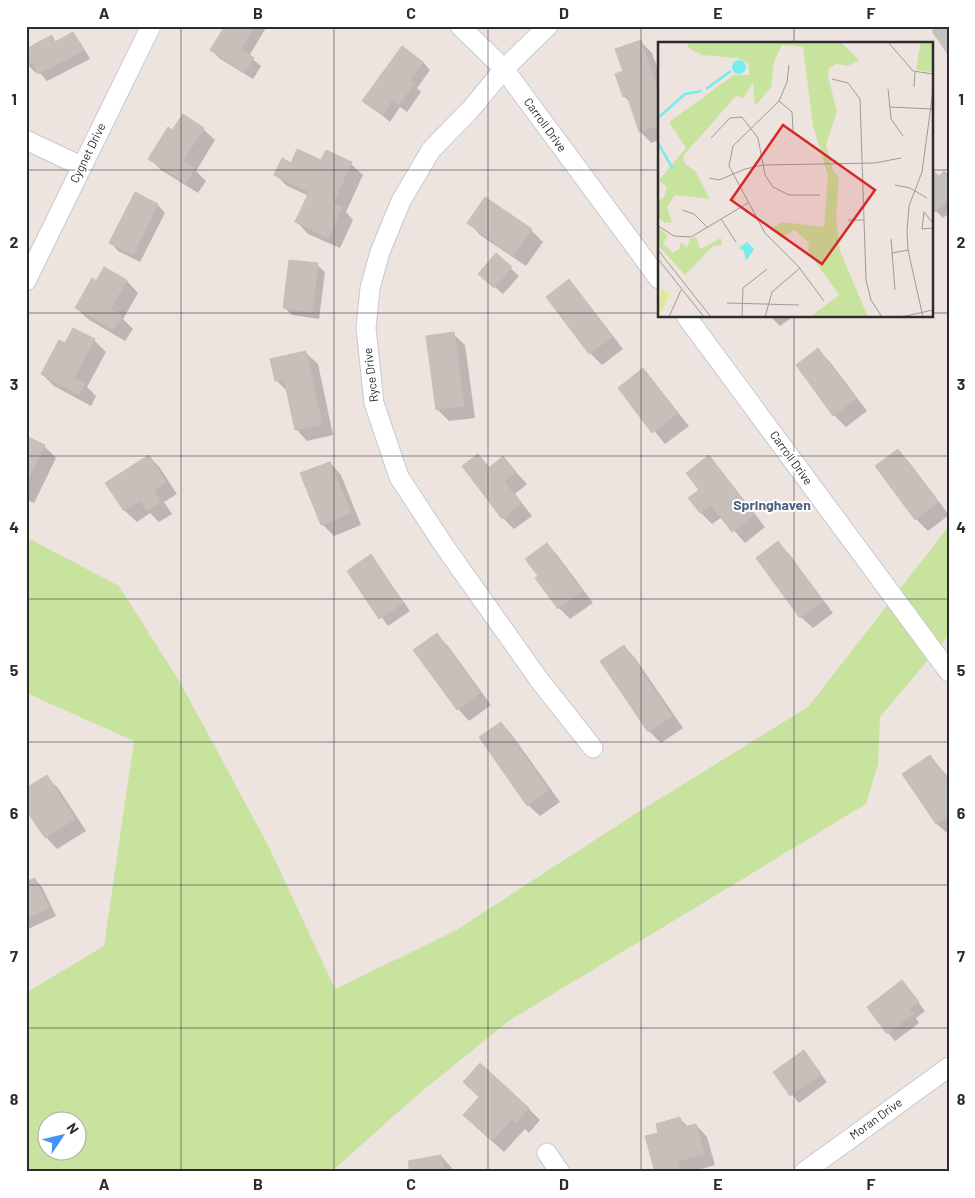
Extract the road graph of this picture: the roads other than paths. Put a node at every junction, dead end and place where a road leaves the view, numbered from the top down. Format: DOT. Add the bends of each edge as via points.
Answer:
graph roads {
  1 [pos="151,26"];
  2 [pos="460,26"];
  3 [pos="548,26"];
  4 [pos="504,69"];
  5 [pos="26,140"];
  6 [pos="81,166"];
  7 [pos="658,278"];
  8 [pos="26,282"];
  9 [pos="687,318"];
  10 [pos="949,672"];
  11 [pos="593,748"];
  12 [pos="949,1067"];
  13 [pos="547,1153"];
  14 [pos="560,1172"];
  15 [pos="804,1172"];
  1 -- 6 [label="street, Cygnet Drive"];
  2 -- 4 [label="street, Carroll Drive"];
  3 -- 4 [label="street, Ryce Drive"];
  4 -- 7 [label="street, Carroll Drive"];
  4 -- 11 [label="street, Ryce Drive" via="470,110 430,150 401,201 380,252 370,288 366,328 374,403 399,477 540,681"];
  5 -- 6 [label="street"];
  6 -- 8 [label="street, Cygnet Drive"];
  9 -- 10 [label="street, Carroll Drive"];
  12 -- 15 [label="street, Moran Drive"];
  13 -- 14 [label="street"];
}
